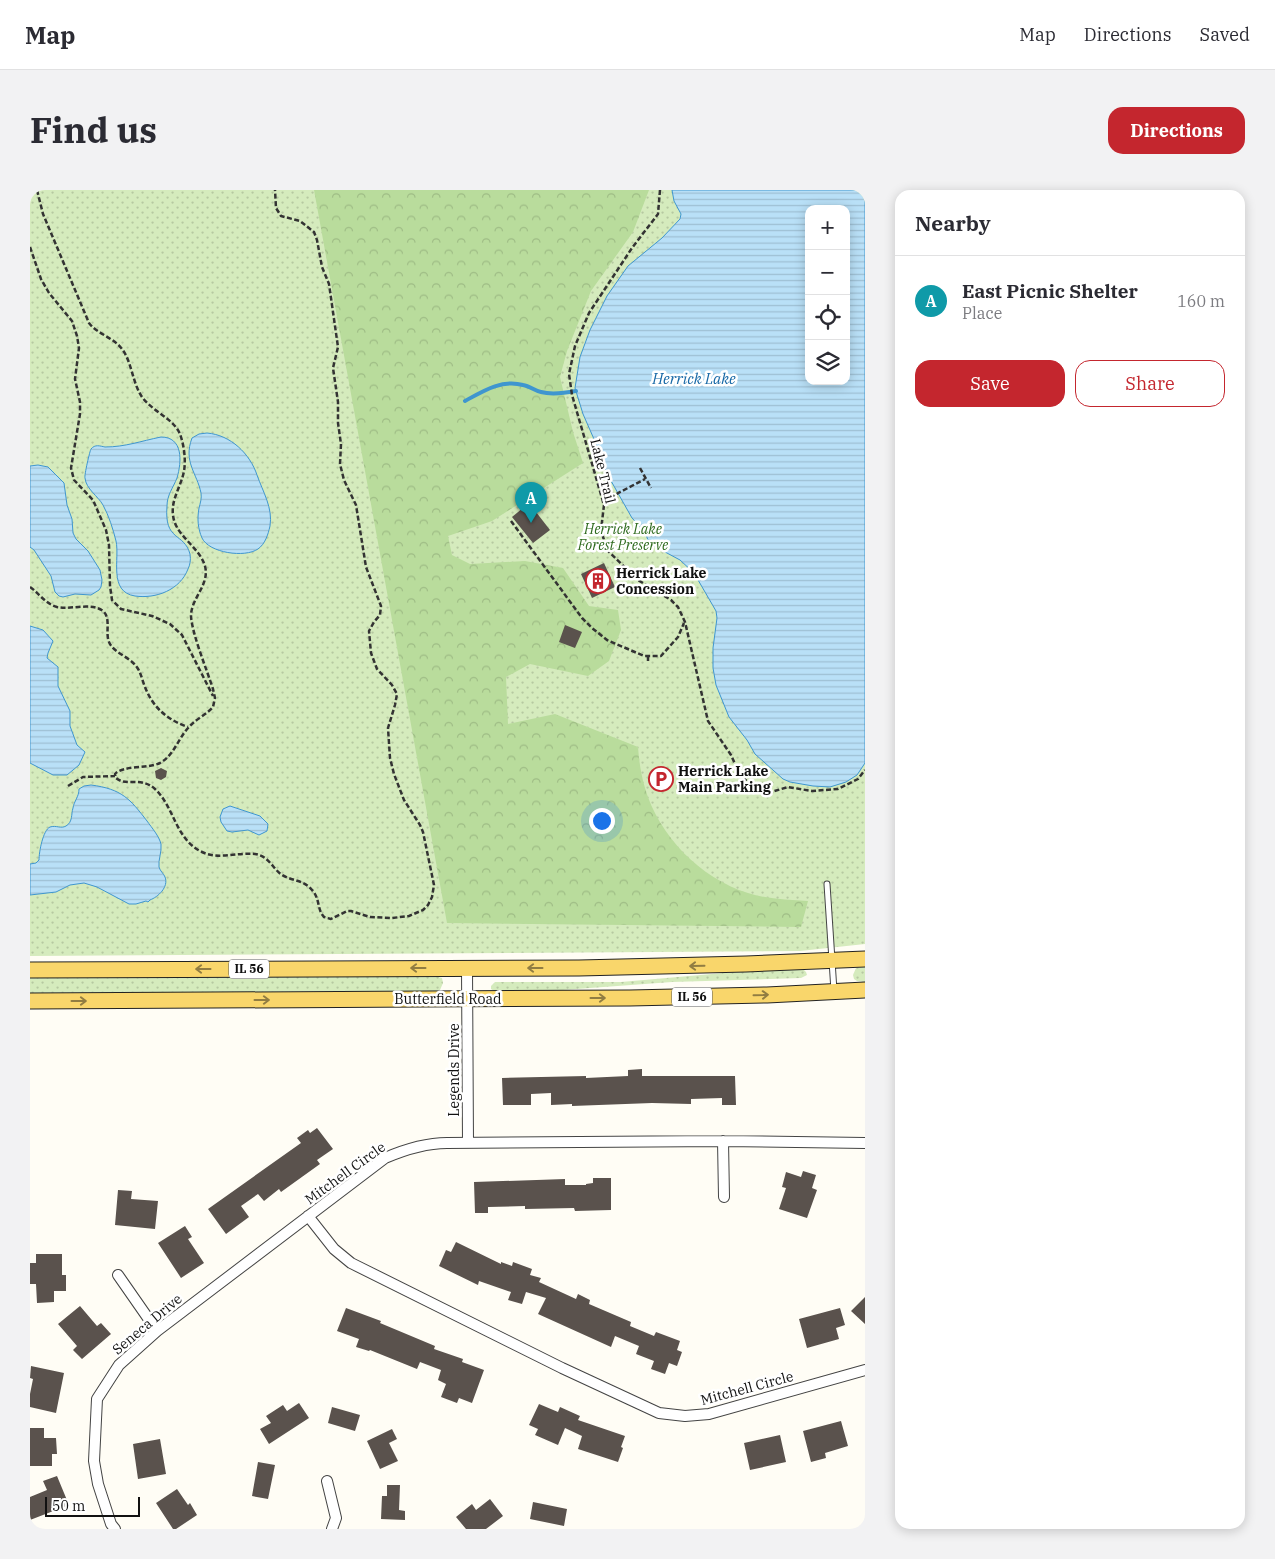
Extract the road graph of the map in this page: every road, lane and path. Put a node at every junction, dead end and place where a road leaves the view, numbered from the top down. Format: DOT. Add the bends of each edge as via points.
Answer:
graph roads {
  1 [pos="36,190"];
  2 [pos="274,190"];
  3 [pos="660,190"];
  4 [pos="30,247"];
  5 [pos="640,468"];
  6 [pos="645,479"];
  7 [pos="651,488"];
  8 [pos="603,501"];
  9 [pos="511,521"];
  10 [pos="30,586"];
  11 [pos="684,622"];
  12 [pos="648,656"];
  13 [pos="648,663"];
  14 [pos="215,698"];
  15 [pos="188,728"];
  16 [pos="865,770"];
  17 [pos="115,776"];
  18 [pos="68,786"];
  19 [pos="827,884"];
  20 [pos="865,959"];
  21 [pos="833,960"];
  22 [pos="467,968"];
  23 [pos="30,970"];
  24 [pos="865,990"];
  25 [pos="834,992"];
  26 [pos="467,999"];
  27 [pos="30,1001"];
  28 [pos="723,1141"];
  29 [pos="468,1142"];
  30 [pos="865,1143"];
  31 [pos="724,1197"];
  32 [pos="308,1216"];
  33 [pos="118,1275"];
  34 [pos="157,1331"];
  35 [pos="865,1370"];
  36 [pos="327,1481"];
  37 [pos="109,1527"];
  38 [pos="332,1529"];
  1 -- 14 [label="path" via="85,316 92,327 122,349 136,388 160,415 172,422 180,434 184,471 174,499 173,517 204,565 205,581 191,615"];
  2 -- 17 [label="path" via="276,208 281,216 300,221 314,232 329,284 338,347 333,374 341,437 340,464 356,505 366,567 381,606 380,615 369,631 371,653 377,669 396,694 388,728 390,758 404,800 423,832 433,877 432,897 422,910 402,918 370,917 351,911 331,919 324,917 316,896 307,885 280,874 262,856 216,856 201,852 180,832 168,806 155,790 142,782 118,780"];
  3 -- 8 [label="path, Lake Trail" via="658,214 589,314 575,346 569,374 572,395"];
  4 -- 14 [label="path" via="41,279 72,321 77,336 79,348 75,379 80,414 71,468 74,480 93,500 106,530 112,600 121,609 152,616 175,628 182,635"];
  5 -- 6 [label="path"];
  6 -- 7 [label="path"];
  6 -- 8 [label="path"];
  8 -- 11 [label="path, Lake Trail" via="601,530 607,550 638,580 671,600"];
  9 -- 12 [label="path" via="592,628 607,640"];
  10 -- 15 [label="path" via="51,604 66,608 96,608 104,612 107,638 113,648 139,670 148,694 163,714"];
  11 -- 12 [label="path" via="678,637 661,656"];
  11 -- 16 [label="path, Lake Trail" via="708,721 739,773 753,788 768,794 788,787 812,791 838,789 858,779"];
  12 -- 13 [label="path"];
  14 -- 15 [label="path" via="213,707"];
  15 -- 17 [label="path" via="165,759 147,767 118,770"];
  17 -- 18 [label="path" via="83,777"];
  19 -- 21 [label="lane"];
  20 -- 21 [label="main road, IL 56"];
  21 -- 22 [label="main road, IL 56, one-way" via="679,966"];
  21 -- 25 [label="lane"];
  22 -- 23 [label="main road, IL 56, one-way"];
  22 -- 26 [label="street, Legends Drive"];
  24 -- 25 [label="main road, Butterfield Road / IL 56"];
  26 -- 25 [label="main road, Butterfield Road / IL 56, one-way"];
  27 -- 26 [label="main road, Butterfield Road / IL 56, one-way"];
  26 -- 29 [label="street, Legends Drive"];
  28 -- 29 [label="street, Mitchell Circle"];
  28 -- 30 [label="street, Mitchell Circle"];
  28 -- 31 [label="street"];
  29 -- 32 [label="street, Mitchell Circle" via="429,1143 385,1158"];
  32 -- 34 [label="street, Seneca Drive"];
  32 -- 35 [label="street, Mitchell Circle" via="334,1250 351,1263 562,1368 659,1412 685,1416 709,1414"];
  33 -- 34 [label="street"];
  34 -- 37 [label="street, Seneca Drive" via="119,1365 97,1400 94,1461"];
  36 -- 38 [label="street" via="336,1518"];
}
